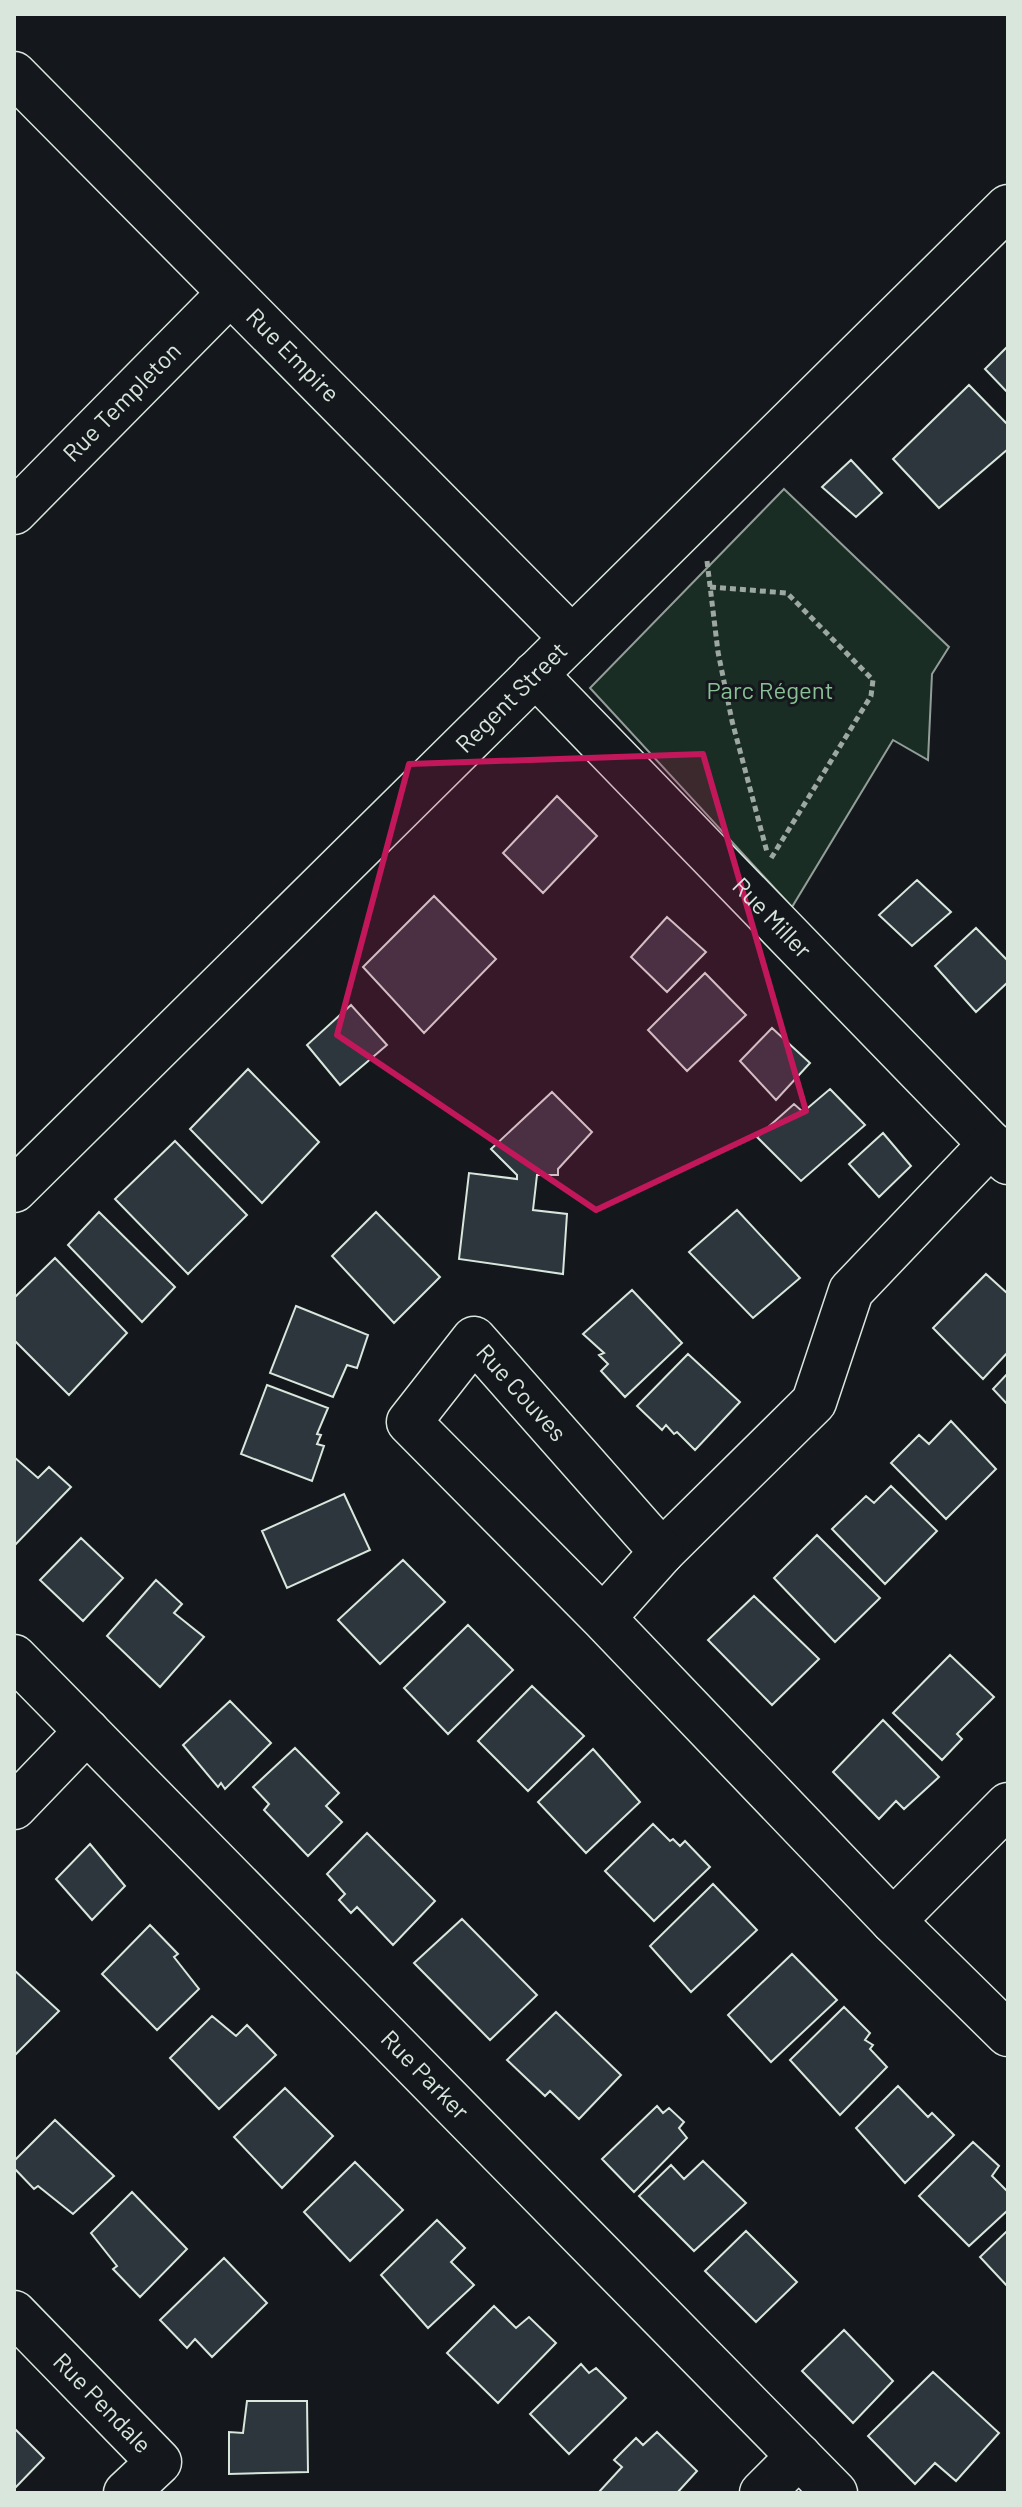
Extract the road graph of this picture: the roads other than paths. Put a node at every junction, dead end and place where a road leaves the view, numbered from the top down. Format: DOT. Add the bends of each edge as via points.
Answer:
graph roads {
  1 [pos="14,74"];
  2 [pos="1008,207"];
  3 [pos="230,293"];
  4 [pos="14,512"];
  5 [pos="572,638"];
  6 [pos="535,674"];
  7 [pos="999,1153"];
  8 [pos="14,1190"];
  9 [pos="662,1552"];
  10 [pos="603,1618"];
  11 [pos="14,1657"];
  12 [pos="87,1731"];
  13 [pos="1008,1805"];
  14 [pos="14,1807"];
  15 [pos="893,1921"];
  16 [pos="1008,2034"];
  17 [pos="14,2313"];
  18 [pos="799,2456"];
  19 [pos="126,2493"];
  20 [pos="762,2493"];
  21 [pos="835,2493"];
  1 -- 3 [label="street, Rue Empire"];
  2 -- 5 [label="street, Regent Street"];
  3 -- 4 [label="street, Rue Templeton"];
  3 -- 5 [label="street, Rue Empire"];
  5 -- 6 [label="street, Regent Street"];
  6 -- 7 [label="street, Rue Miller"];
  6 -- 8 [label="street, Regent Street"];
  7 -- 9 [label="street" via="851,1291 814,1402"];
  9 -- 10 [label="street"];
  9 -- 10 [label="street, Rue Couves" via="474,1339 409,1422"];
  10 -- 15 [label="street, Rue Couves"];
  11 -- 12 [label="street, Rue Parker"];
  12 -- 14 [label="street"];
  12 -- 18 [label="street, Rue Parker"];
  13 -- 15 [label="street"];
  15 -- 16 [label="street, Rue Couves"];
  17 -- 19 [label="street, Rue Pendale" via="159,2462"];
  18 -- 20 [label="street"];
  18 -- 21 [label="street, Rue Parker"];
}
